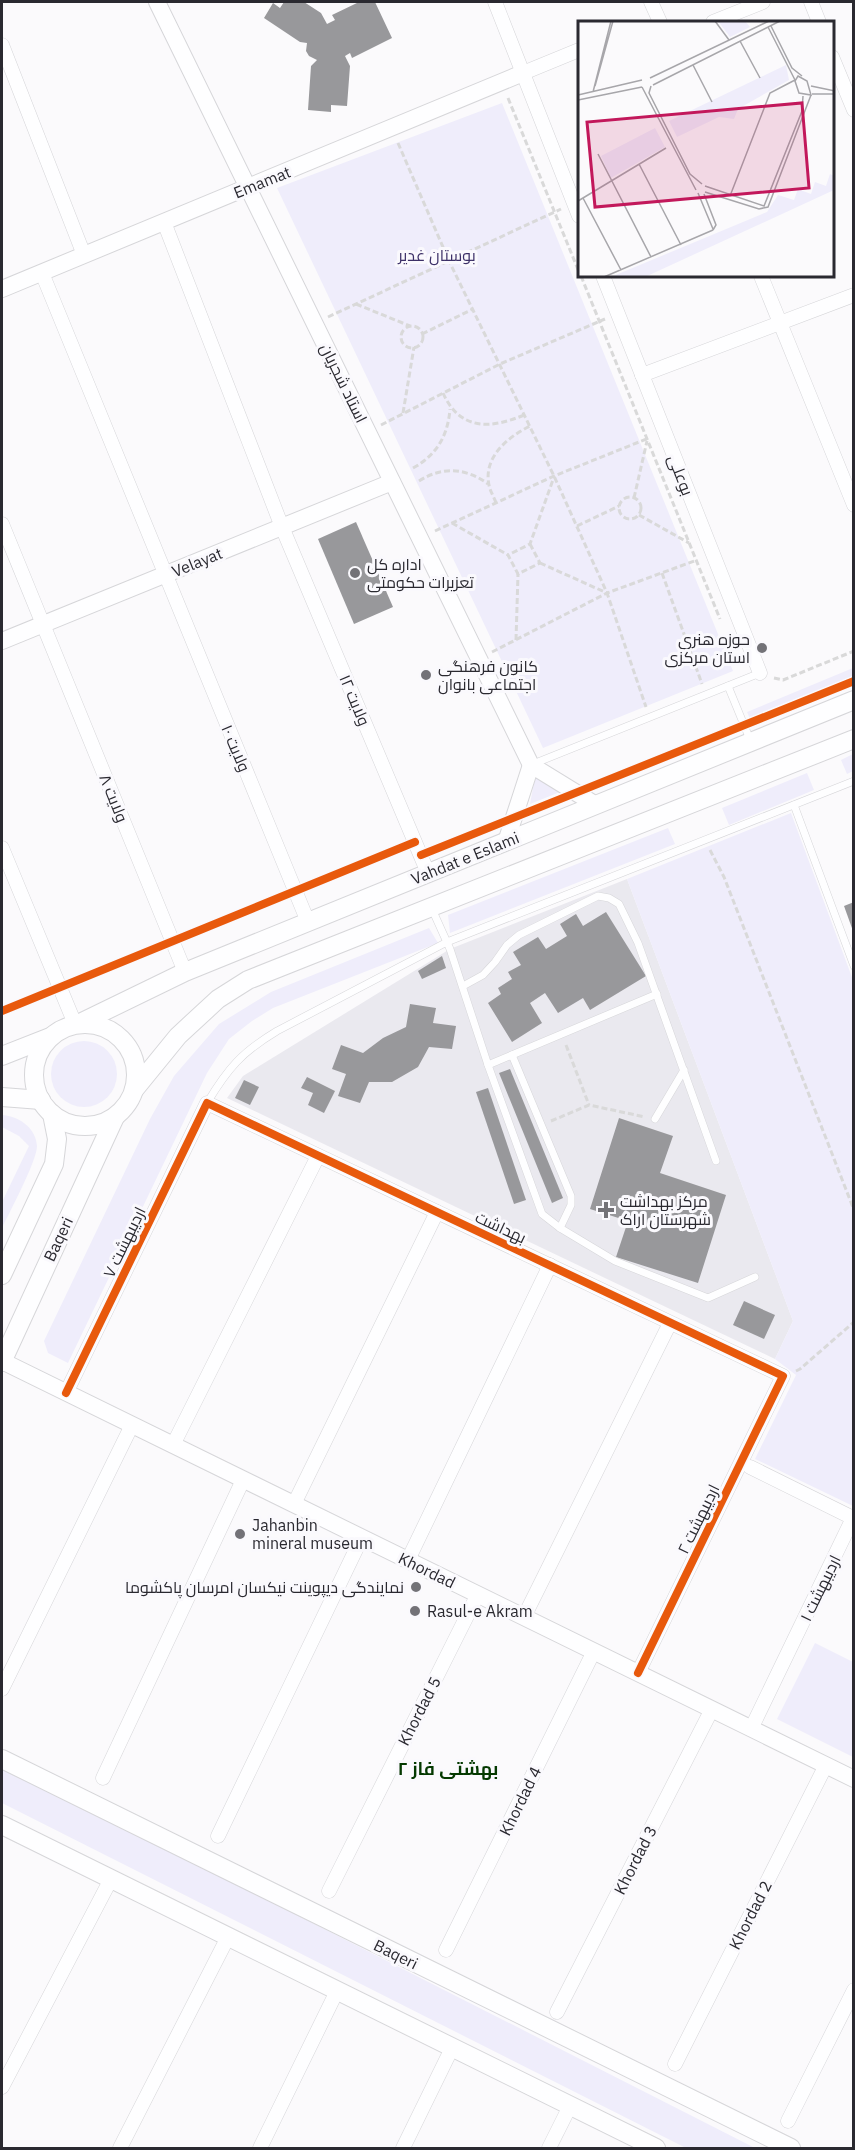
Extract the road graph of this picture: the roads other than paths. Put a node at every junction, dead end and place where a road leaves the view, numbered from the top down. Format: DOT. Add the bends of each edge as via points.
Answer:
graph roads {
  1 [pos="157,2"];
  2 [pos="495,2"];
  3 [pos="651,2"];
  4 [pos="763,2"];
  5 [pos="811,2"];
  6 [pos="654,21"];
  7 [pos="716,21"];
  8 [pos="819,21"];
  9 [pos="2,45"];
  10 [pos="578,50"];
  11 [pos="834,62"];
  12 [pos="523,74"];
  13 [pos="854,110"];
  14 [pos="248,187"];
  15 [pos="576,209"];
  16 [pos="164,222"];
  17 [pos="84,255"];
  18 [pos="42,273"];
  19 [pos="604,278"];
  20 [pos="762,278"];
  21 [pos="2,290"];
  22 [pos="854,295"];
  23 [pos="780,323"];
  24 [pos="642,375"];
  25 [pos="392,482"];
  26 [pos="854,505"];
  27 [pos="2,524"];
  28 [pos="282,527"];
  29 [pos="164,575"];
  30 [pos="43,624"];
  31 [pos="2,641"];
  32 [pos="759,674"];
  33 [pos="728,686"];
  34 [pos="854,700"];
  35 [pos="854,739"];
  36 [pos="751,742"];
  37 [pos="531,765"];
  38 [pos="854,781"];
  39 [pos="596,805"];
  40 [pos="794,805"];
  41 [pos="506,842"];
  42 [pos="2,848"];
  43 [pos="428,873"];
  44 [pos="431,907"];
  45 [pos="308,922"];
  46 [pos="447,942"];
  47 [pos="854,966"];
  48 [pos="184,972"];
  49 [pos="463,986"];
  50 [pos="657,994"];
  51 [pos="77,1024"];
  52 [pos="50,1037"];
  53 [pos="512,1055"];
  54 [pos="2,1056"];
  55 [pos="488,1065"];
  56 [pos="684,1070"];
  57 [pos="134,1090"];
  58 [pos="2,1097"];
  59 [pos="207,1103"];
  60 [pos="46,1107"];
  61 [pos="115,1116"];
  62 [pos="655,1119"];
  63 [pos="318,1156"];
  64 [pos="716,1161"];
  65 [pos="437,1212"];
  66 [pos="560,1228"];
  67 [pos="549,1265"];
  68 [pos="2,1275"];
  69 [pos="755,1277"];
  70 [pos="670,1323"];
  71 [pos="2,1362"];
  72 [pos="783,1376"];
  73 [pos="66,1393"];
  74 [pos="132,1425"];
  75 [pos="173,1445"];
  76 [pos="750,1467"];
  77 [pos="243,1480"];
  78 [pos="294,1504"];
  79 [pos="362,1538"];
  80 [pos="408,1560"];
  81 [pos="478,1594"];
  82 [pos="524,1617"];
  83 [pos="594,1651"];
  84 [pos="638,1673"];
  85 [pos="2,1689"];
  86 [pos="712,1709"];
  87 [pos="752,1729"];
  88 [pos="2,1760"];
  89 [pos="826,1765"];
  90 [pos="103,1778"];
  91 [pos="854,1779"];
  92 [pos="2,1826"];
  93 [pos="218,1836"];
  94 [pos="111,1879"];
  95 [pos="329,1891"];
  96 [pos="228,1937"];
  97 [pos="447,1950"];
  98 [pos="854,1990"];
  99 [pos="337,1991"];
  100 [pos="557,2012"];
  101 [pos="452,2048"];
  102 [pos="675,2064"];
  103 [pos="2,2087"];
  104 [pos="570,2106"];
  105 [pos="788,2121"];
  106 [pos="120,2148"];
  107 [pos="260,2148"];
  108 [pos="403,2148"];
  109 [pos="549,2148"];
  110 [pos="656,2148"];
  111 [pos="791,2148"];
  1 -- 14 [label="street, استاد شجریان"];
  2 -- 12 [label="street"];
  3 -- 6 [label="street"];
  4 -- 7 [label="street"];
  5 -- 8 [label="street"];
  9 -- 17 [label="street"];
  10 -- 12 [label="street"];
  11 -- 13 [label="street"];
  12 -- 14 [label="street, Emamat"];
  12 -- 15 [label="street"];
  14 -- 16 [label="street, Emamat"];
  14 -- 25 [label="street, استاد شجریان"];
  16 -- 17 [label="street, Emamat"];
  16 -- 28 [label="street, ولایت ۱۲"];
  17 -- 18 [label="street, Emamat"];
  18 -- 21 [label="street, Emamat"];
  18 -- 29 [label="street, ولایت ۱۰"];
  19 -- 24 [label="street, بوعلی"];
  20 -- 23 [label="street"];
  22 -- 23 [label="street"];
  23 -- 24 [label="street"];
  23 -- 26 [label="street"];
  24 -- 32 [label="street, بوعلی"];
  25 -- 28 [label="street, Velayat"];
  25 -- 37 [label="street, استاد شجریان"];
  27 -- 30 [label="street, ولایت ۸"];
  28 -- 29 [label="street, Velayat"];
  28 -- 43 [label="street, ولایت ۱۲"];
  29 -- 30 [label="street, Velayat"];
  29 -- 45 [label="street, ولایت ۱۰"];
  30 -- 31 [label="street, Velayat"];
  30 -- 48 [label="street, ولایت ۸"];
  32 -- 33 [label="lane"];
  33 -- 36 [label="lane"];
  33 -- 37 [label="lane"];
  34 -- 36 [label="main road, Vahdat e Eslami"];
  35 -- 44 [label="main road, Vahdat e Eslami"];
  36 -- 39 [label="main road, Vahdat e Eslami"];
  37 -- 39 [label="street"];
  37 -- 41 [label="street"];
  38 -- 40 [label="lane"];
  39 -- 41 [label="main road, Vahdat e Eslami"];
  40 -- 46 [label="lane"];
  40 -- 47 [label="lane"];
  41 -- 43 [label="main road, Vahdat e Eslami"];
  42 -- 51 [label="street"];
  43 -- 45 [label="main road, Vahdat e Eslami"];
  44 -- 46 [label="lane"];
  44 -- 57 [label="main road, Vahdat e Eslami" via="248,980 218,999 178,1036"];
  45 -- 48 [label="main road, Vahdat e Eslami"];
  46 -- 49 [label="lane"];
  46 -- 59 [label="lane" via="252,1046 233,1065"];
  48 -- 51 [label="main road, Vahdat e Eslami"];
  49 -- 50 [label="lane" via="483,975 519,935 598,896 619,904"];
  49 -- 55 [label="lane"];
  50 -- 53 [label="lane"];
  50 -- 56 [label="lane"];
  51 -- 52 [label="main road"];
  51 -- 57 [label="main road" via="97,1024 125,1042 134,1056"];
  52 -- 54 [label="main road"];
  52 -- 60 [label="main road" via="41,1048 34,1074"];
  53 -- 55 [label="lane"];
  53 -- 66 [label="lane" via="571,1196"];
  55 -- 66 [label="lane" via="542,1214"];
  56 -- 62 [label="lane"];
  56 -- 64 [label="lane"];
  57 -- 61 [label="main road" via="127,1105"];
  58 -- 60 [label="main road"];
  59 -- 63 [label="street, بهداشت"];
  59 -- 73 [label="street, اردیبهشت ۷"];
  60 -- 61 [label="main road" via="66,1123 83,1126 100,1124"];
  60 -- 68 [label="main road" via="57,1139 54,1164"];
  61 -- 71 [label="main road, Baqeri"];
  63 -- 65 [label="street, بهداشت"];
  63 -- 75 [label="street"];
  65 -- 67 [label="street, بهداشت"];
  65 -- 78 [label="street"];
  66 -- 69 [label="lane" via="615,1261 708,1298"];
  67 -- 70 [label="street, بهداشت"];
  67 -- 80 [label="street"];
  70 -- 72 [label="street, بهداشت"];
  70 -- 82 [label="street"];
  71 -- 73 [label="street, Khordad"];
  72 -- 84 [label="street, اردیبهشت ۲"];
  73 -- 74 [label="street, Khordad"];
  74 -- 75 [label="street, Khordad"];
  74 -- 85 [label="street"];
  75 -- 77 [label="street, Khordad"];
  76 -- 87 [label="street, اردیبهشت ۱" via="853,1518"];
  77 -- 78 [label="street, Khordad"];
  77 -- 90 [label="street"];
  78 -- 79 [label="street, Khordad"];
  79 -- 80 [label="street, Khordad"];
  79 -- 93 [label="street"];
  80 -- 81 [label="street, Khordad"];
  81 -- 82 [label="street, Khordad"];
  81 -- 95 [label="street, Khordad 5"];
  82 -- 83 [label="street, Khordad"];
  83 -- 84 [label="street, Khordad"];
  83 -- 97 [label="street, Khordad 4"];
  84 -- 86 [label="street, Khordad"];
  86 -- 87 [label="street, Khordad"];
  86 -- 100 [label="street, Khordad 3"];
  87 -- 89 [label="street, Khordad"];
  88 -- 111 [label="main road, Baqeri"];
  89 -- 91 [label="street, Khordad"];
  89 -- 102 [label="street, Khordad 2"];
  92 -- 94 [label="main road"];
  94 -- 96 [label="main road"];
  94 -- 103 [label="street"];
  96 -- 99 [label="main road"];
  96 -- 106 [label="street"];
  98 -- 105 [label="street"];
  99 -- 101 [label="main road"];
  99 -- 107 [label="street"];
  101 -- 104 [label="main road"];
  101 -- 108 [label="street"];
  104 -- 109 [label="street"];
  104 -- 110 [label="main road"];
}
